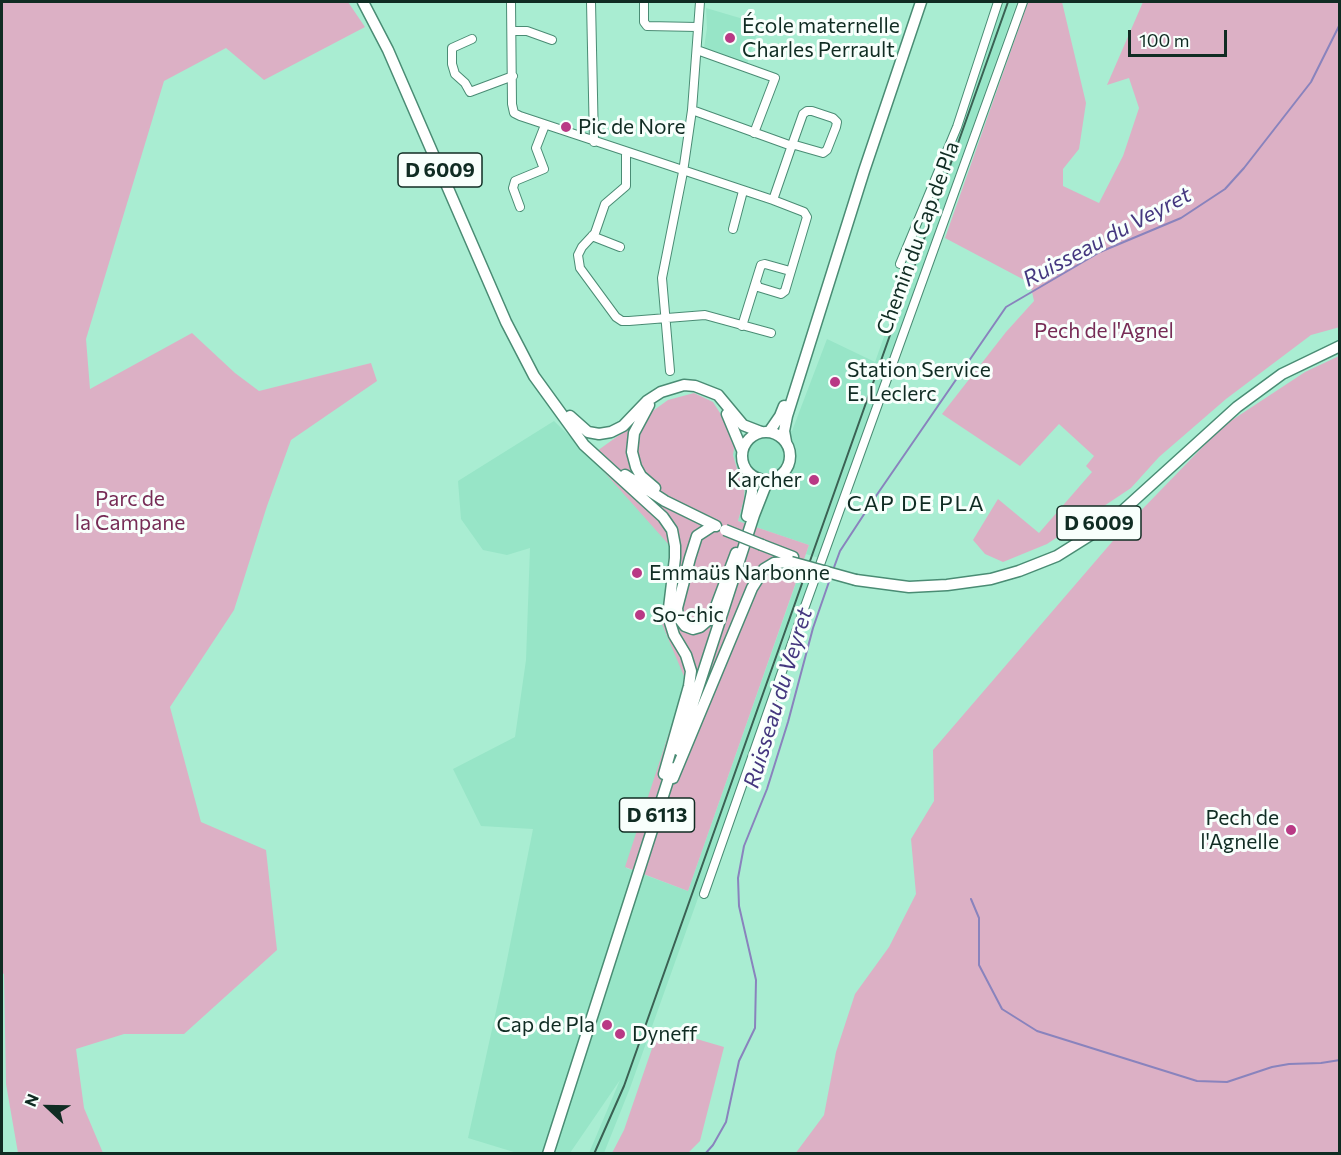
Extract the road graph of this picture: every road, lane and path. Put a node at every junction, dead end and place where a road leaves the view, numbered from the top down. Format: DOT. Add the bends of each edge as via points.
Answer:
graph roads {
  1 [pos="357,2"];
  2 [pos="363,2"];
  3 [pos="511,2"];
  4 [pos="591,2"];
  5 [pos="644,2"];
  6 [pos="700,2"];
  7 [pos="921,2"];
  8 [pos="998,2"];
  9 [pos="1023,2"];
  10 [pos="371,20"];
  11 [pos="697,27"];
  12 [pos="512,31"];
  13 [pos="472,39"];
  14 [pos="552,40"];
  15 [pos="697,50"];
  16 [pos="513,76"];
  17 [pos="692,110"];
  18 [pos="545,125"];
  19 [pos="754,133"];
  20 [pos="594,142"];
  21 [pos="792,145"];
  22 [pos="626,153"];
  23 [pos="684,172"];
  24 [pos="743,191"];
  25 [pos="772,200"];
  26 [pos="520,207"];
  27 [pos="733,229"];
  28 [pos="592,236"];
  29 [pos="842,238"];
  30 [pos="620,247"];
  31 [pos="900,264"];
  32 [pos="790,271"];
  33 [pos="756,282"];
  34 [pos="666,318"];
  35 [pos="506,322"];
  36 [pos="742,326"];
  37 [pos="771,333"];
  38 [pos="1340,340"];
  39 [pos="1340,346"];
  40 [pos="670,371"];
  41 [pos="661,392"];
  42 [pos="711,392"];
  43 [pos="570,426"];
  44 [pos="765,432"];
  45 [pos="786,442"];
  46 [pos="742,450"];
  47 [pos="751,475"];
  48 [pos="772,480"];
  49 [pos="714,525"];
  50 [pos="739,544"];
  51 [pos="792,559"];
  52 [pos="856,578"];
  53 [pos="664,774"];
  54 [pos="655,822"];
  55 [pos="704,894"];
  56 [pos="542,1154"];
  57 [pos="548,1154"];
  1 -- 10 [label="main road, D 6009"];
  2 -- 10 [label="main road, D 6009"];
  3 -- 12 [label="street"];
  4 -- 20 [label="street"];
  5 -- 11 [label="street" via="646,26"];
  6 -- 11 [label="street"];
  7 -- 29 [label="main road"];
  8 -- 31 [label="street" via="957,127"];
  9 -- 55 [label="street, Chemin du Cap de Pla"];
  10 -- 35 [label="main road, D 6009" via="388,50"];
  11 -- 15 [label="street"];
  12 -- 14 [label="street" via="526,31"];
  12 -- 16 [label="street"];
  13 -- 16 [label="street" via="452,48 455,74 470,92"];
  15 -- 17 [label="street"];
  15 -- 19 [label="street" via="775,78"];
  16 -- 18 [label="street" via="514,112"];
  17 -- 19 [label="street"];
  17 -- 23 [label="street"];
  18 -- 20 [label="street"];
  18 -- 26 [label="street" via="536,148 544,169 515,181 513,188"];
  19 -- 21 [label="street"];
  20 -- 22 [label="street"];
  21 -- 21 [label="street" via="823,153 837,122 807,111"];
  21 -- 25 [label="street"];
  22 -- 23 [label="street"];
  22 -- 28 [label="street" via="626,186 605,204"];
  23 -- 24 [label="street"];
  23 -- 34 [label="street" via="662,278"];
  24 -- 25 [label="street"];
  24 -- 27 [label="street"];
  25 -- 32 [label="street" via="804,212 807,217"];
  28 -- 30 [label="street"];
  28 -- 34 [label="street" via="578,255 580,268 616,317 622,321"];
  29 -- 44 [label="main road" via="782,411"];
  29 -- 45 [label="main road" via="787,416"];
  32 -- 33 [label="street" via="761,265"];
  32 -- 33 [label="street" via="781,294 758,287"];
  33 -- 36 [label="street"];
  34 -- 36 [label="street" via="705,315"];
  34 -- 40 [label="street"];
  35 -- 41 [label="main road" via="547,387 588,432 611,432 623,426 647,400"];
  35 -- 43 [label="main road, D 6009" via="534,376"];
  36 -- 37 [label="street"];
  38 -- 52 [label="main road, D 6009" via="1296,360 1255,386 1126,502 1054,551 990,573 947,580"];
  39 -- 52 [label="main road, D 6009" via="1282,374 1244,401 1138,499 1058,556 980,581 928,586 887,585"];
  41 -- 42 [label="main road" via="684,386"];
  41 -- 49 [label="main road" via="646,409 634,433 632,452 636,467 651,486"];
  42 -- 44 [label="main road" via="744,425"];
  42 -- 46 [label="main road" via="731,419"];
  43 -- 49 [label="main road, D 6009" via="631,480"];
  43 -- 53 [label="main road" via="591,452 663,517 674,537 668,616 691,671"];
  44 -- 45 [label="main road"];
  44 -- 46 [label="main road" via="749,438"];
  45 -- 48 [label="main road" via="790,453 788,467"];
  46 -- 47 [label="main road" via="743,465"];
  47 -- 48 [label="main road"];
  47 -- 50 [label="main road, D 6113" via="750,505"];
  48 -- 54 [label="main road, D 6113" via="765,487 754,515"];
  49 -- 50 [label="main road" via="697,536 690,558 677,608 685,626 700,627 712,617"];
  49 -- 51 [label="main road, D 6009, bridge"];
  50 -- 53 [label="main road, D 6113"];
  51 -- 52 [label="main road, D 6009, bridge"];
  51 -- 54 [label="main road" via="764,569 752,588"];
  53 -- 56 [label="main road, D 6113"];
  54 -- 57 [label="main road, D 6113"];
}
